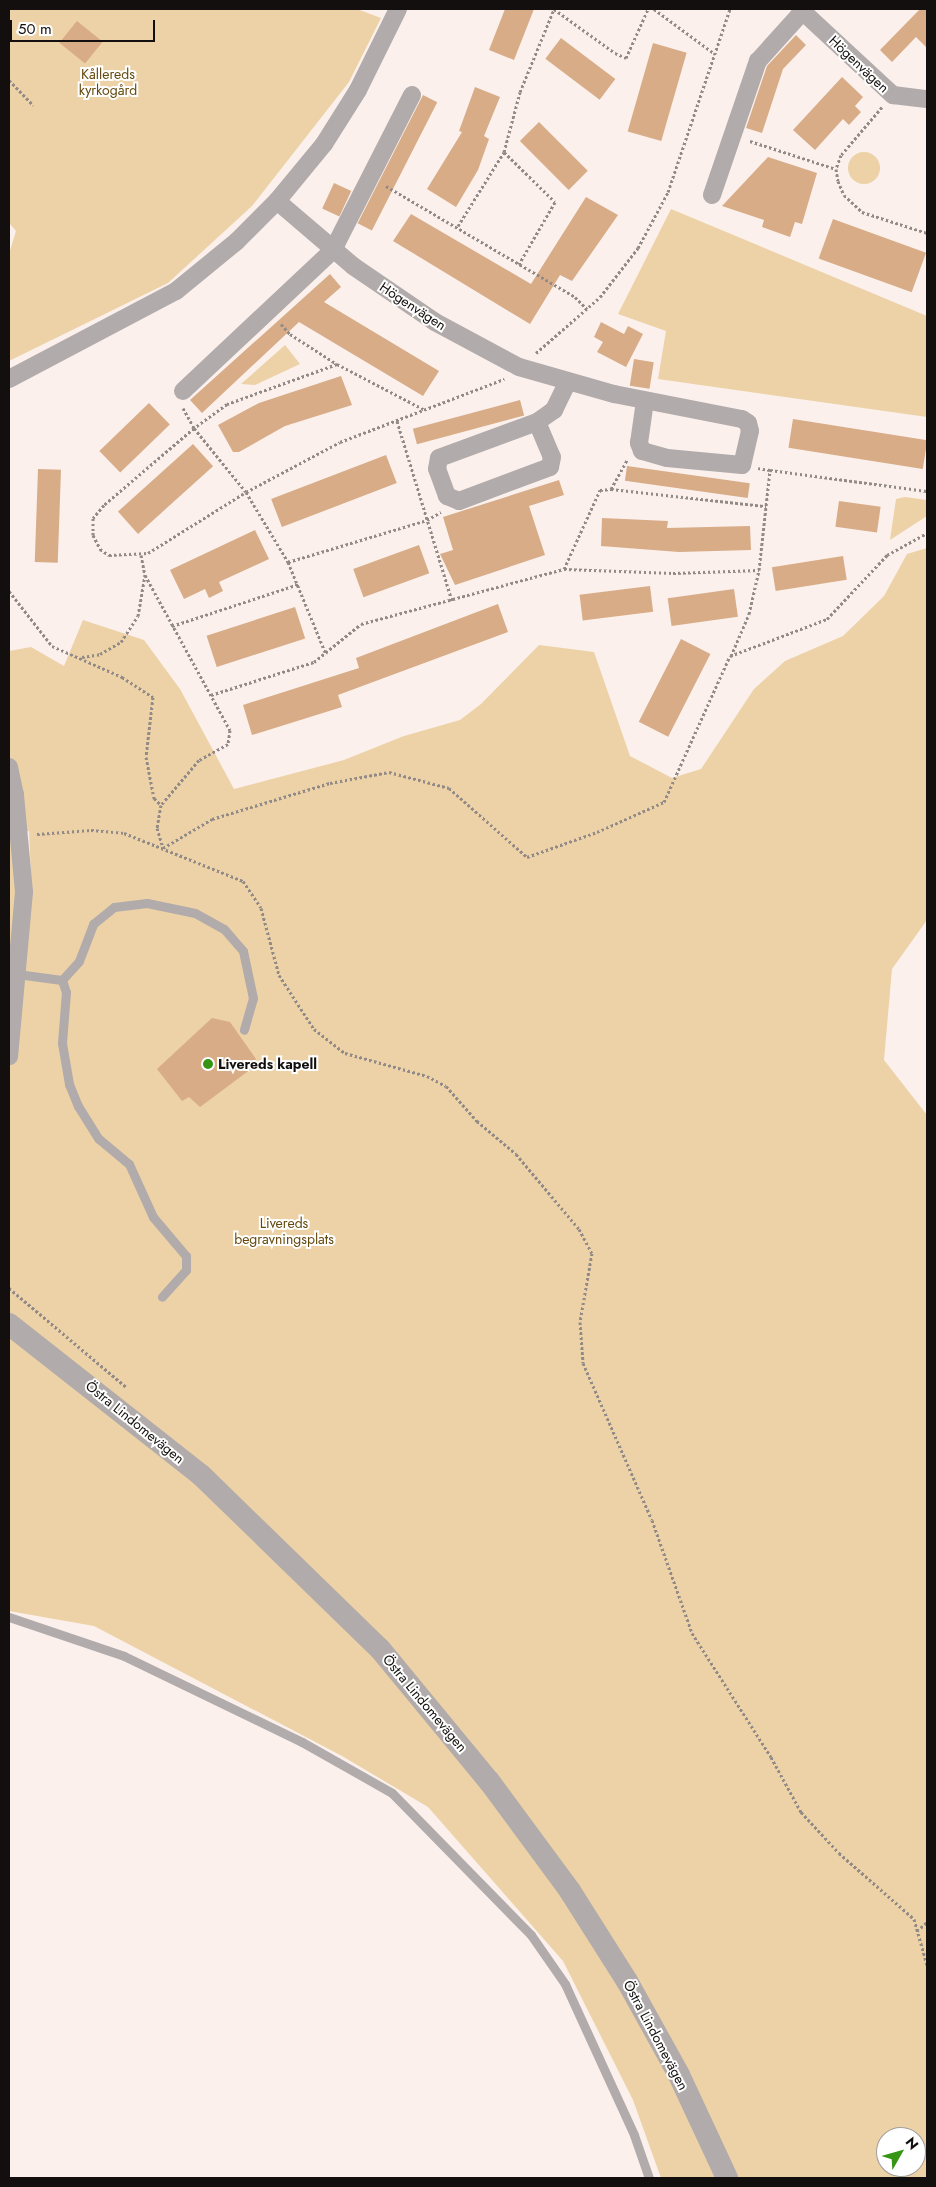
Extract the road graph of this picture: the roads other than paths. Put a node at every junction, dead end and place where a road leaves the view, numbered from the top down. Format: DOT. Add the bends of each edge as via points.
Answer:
graph roads {
  1 [pos="398,9"];
  2 [pos="801,10"];
  3 [pos="412,95"];
  4 [pos="927,99"];
  5 [pos="712,195"];
  6 [pos="277,201"];
  7 [pos="333,250"];
  8 [pos="9,379"];
  9 [pos="567,383"];
  10 [pos="183,391"];
  11 [pos="645,401"];
  12 [pos="537,422"];
  13 [pos="9,767"];
  14 [pos="17,974"];
  15 [pos="62,980"];
  16 [pos="244,1030"];
  17 [pos="9,1056"];
  18 [pos="162,1297"];
  19 [pos="9,1324"];
  20 [pos="9,1616"];
  21 [pos="649,2178"];
  22 [pos="727,2178"];
  1 -- 6 [label="street" via="345,111"];
  2 -- 4 [label="street, Högenvägen" via="893,95"];
  2 -- 5 [label="street" via="758,61"];
  3 -- 7 [label="street"];
  6 -- 7 [label="street, Högenvägen"];
  6 -- 8 [label="street" via="237,241 176,291"];
  7 -- 9 [label="street, Högenvägen" via="435,322 518,367"];
  7 -- 10 [label="street"];
  9 -- 11 [label="street, Högenvägen"];
  9 -- 12 [label="street" via="554,410"];
  11 -- 11 [label="street, Högenvägen" via="748,422 742,465 648,456 639,443"];
  12 -- 12 [label="street" via="439,458 437,468 447,496 453,501 550,467 552,457"];
  13 -- 14 [label="street" via="20,835 24,892"];
  14 -- 15 [label="lane"];
  14 -- 17 [label="street"];
  15 -- 16 [label="lane" via="79,960 93,924 114,907 147,903 195,913 224,929 243,951 253,998"];
  15 -- 18 [label="lane" via="66,992 62,1043 69,1084 78,1106 99,1139 129,1164 153,1217 186,1256 186,1270"];
  19 -- 22 [label="street, Östra Lindomevägen" via="201,1475 380,1649 489,1781 570,1891 627,1981 679,2075"];
  20 -- 21 [label="lane" via="124,1656 302,1742 392,1793 531,1935 564,1984 634,2135"];
}
